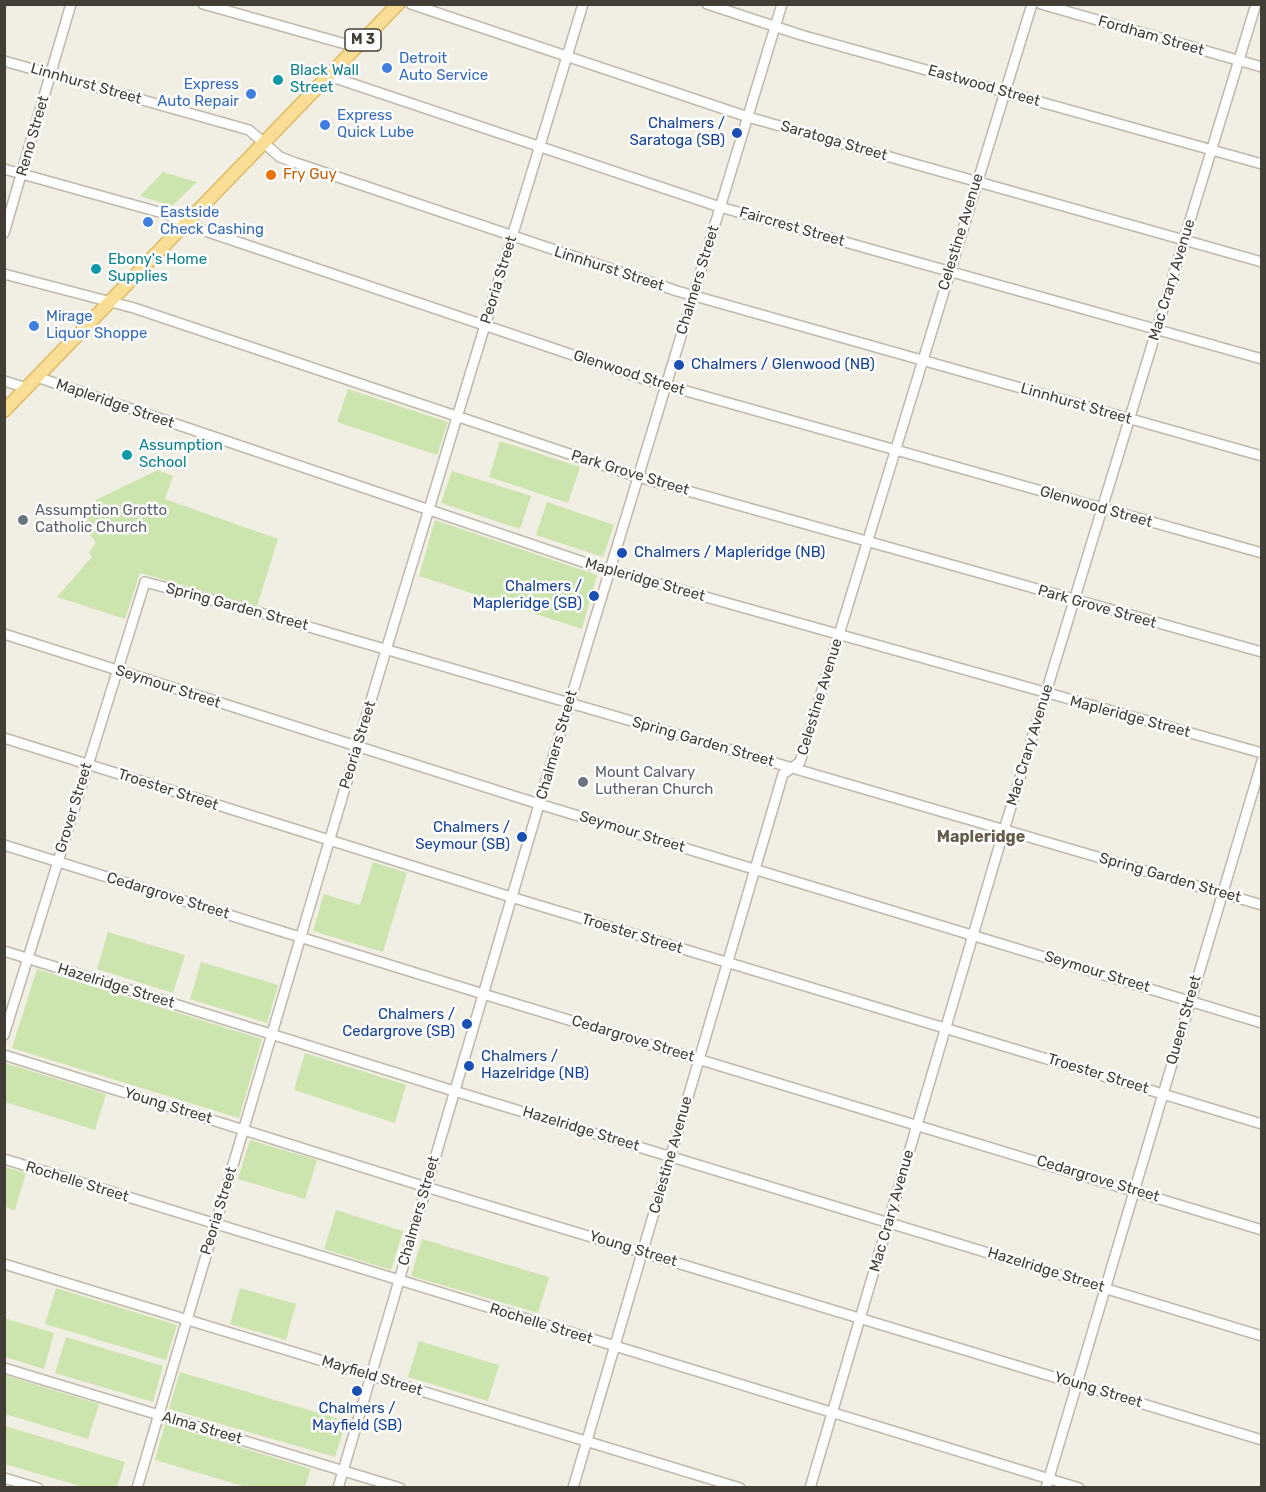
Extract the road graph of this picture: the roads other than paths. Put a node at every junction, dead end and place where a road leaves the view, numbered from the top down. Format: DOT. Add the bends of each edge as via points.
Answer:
graph roads {
  1 [pos="71,4"];
  2 [pos="203,4"];
  3 [pos="398,4"];
  4 [pos="411,4"];
  5 [pos="583,4"];
  6 [pos="707,4"];
  7 [pos="782,4"];
  8 [pos="1032,4"];
  9 [pos="1041,4"];
  10 [pos="1256,4"];
  11 [pos="775,27"];
  12 [pos="356,47"];
  13 [pos="567,57"];
  14 [pos="1238,60"];
  15 [pos="4,61"];
  16 [pos="1262,67"];
  17 [pos="51,75"];
  18 [pos="328,76"];
  19 [pos="1004,92"];
  20 [pos="748,117"];
  21 [pos="264,143"];
  22 [pos="540,146"];
  23 [pos="1211,150"];
  24 [pos="1262,164"];
  25 [pos="4,169"];
  26 [pos="22,174"];
  27 [pos="977,182"];
  28 [pos="720,207"];
  29 [pos="186,223"];
  30 [pos="4,233"];
  31 [pos="512,236"];
  32 [pos="1184,240"];
  33 [pos="1262,261"];
  34 [pos="949,272"];
  35 [pos="4,274"];
  36 [pos="693,296"];
  37 [pos="110,303"];
  38 [pos="485,326"];
  39 [pos="1157,330"];
  40 [pos="1262,359"];
  41 [pos="922,361"];
  42 [pos="37,377"];
  43 [pos="4,381"];
  44 [pos="666,386"];
  45 [pos="27,388"];
  46 [pos="4,411"];
  47 [pos="457,417"];
  48 [pos="1129,419"];
  49 [pos="895,451"];
  50 [pos="1262,456"];
  51 [pos="638,477"];
  52 [pos="1102,509"];
  53 [pos="429,510"];
  54 [pos="867,542"];
  55 [pos="1262,553"];
  56 [pos="609,570"];
  57 [pos="145,582"];
  58 [pos="1074,600"];
  59 [pos="4,634"];
  60 [pos="838,635"];
  61 [pos="386,650"];
  62 [pos="1262,652"];
  63 [pos="116,671"];
  64 [pos="1045,693"];
  65 [pos="569,703"];
  66 [pos="4,738"];
  67 [pos="357,747"];
  68 [pos="1262,753"];
  69 [pos="1262,761"];
  70 [pos="88,764"];
  71 [pos="791,768"];
  72 [pos="539,804"];
  73 [pos="1004,830"];
  74 [pos="329,840"];
  75 [pos="4,845"];
  76 [pos="58,862"];
  77 [pos="755,868"];
  78 [pos="1222,893"];
  79 [pos="511,897"];
  80 [pos="1262,905"];
  81 [pos="973,934"];
  82 [pos="300,937"];
  83 [pos="4,951"];
  84 [pos="28,958"];
  85 [pos="728,962"];
  86 [pos="483,994"];
  87 [pos="1190,1000"];
  88 [pos="1262,1023"];
  89 [pos="946,1027"];
  90 [pos="4,1035"];
  91 [pos="272,1035"];
  92 [pos="4,1055"];
  93 [pos="699,1059"];
  94 [pos="454,1091"];
  95 [pos="1162,1094"];
  96 [pos="917,1124"];
  97 [pos="1262,1124"];
  98 [pos="243,1130"];
  99 [pos="670,1156"];
  100 [pos="4,1160"];
  101 [pos="426,1187"];
  102 [pos="1134,1191"];
  103 [pos="889,1221"];
  104 [pos="215,1225"];
  105 [pos="1262,1230"];
  106 [pos="643,1252"];
  107 [pos="4,1264"];
  108 [pos="398,1282"];
  109 [pos="1105,1288"];
  110 [pos="860,1317"];
  111 [pos="187,1320"];
  112 [pos="1262,1336"];
  113 [pos="615,1346"];
  114 [pos="4,1368"];
  115 [pos="370,1375"];
  116 [pos="1077,1383"];
  117 [pos="832,1412"];
  118 [pos="158,1415"];
  119 [pos="1262,1440"];
  120 [pos="587,1441"];
  121 [pos="343,1470"];
  122 [pos="4,1478"];
  123 [pos="1047,1483"];
  124 [pos="38,1488"];
  125 [pos="137,1488"];
  126 [pos="338,1488"];
  127 [pos="400,1488"];
  128 [pos="573,1488"];
  129 [pos="740,1488"];
  130 [pos="810,1488"];
  131 [pos="1078,1488"];
  1 -- 17 [label="street, Reno Street"];
  2 -- 12 [label="street"];
  3 -- 12 [label="main road, M 3"];
  4 -- 13 [label="street, Saratoga Street"];
  5 -- 13 [label="street, Peoria Street"];
  6 -- 11 [label="street, Eastwood Street"];
  7 -- 11 [label="street, Chalmers Street"];
  8 -- 19 [label="street, Celestine Avenue"];
  9 -- 14 [label="street, Fordham Street"];
  10 -- 14 [label="street, Mac Crary Avenue"];
  11 -- 19 [label="street, Eastwood Street"];
  11 -- 20 [label="street, Chalmers Street"];
  12 -- 18 [label="main road, M 3"];
  13 -- 20 [label="street, Saratoga Street"];
  13 -- 22 [label="street, Peoria Street"];
  14 -- 16 [label="street, Fordham Street"];
  14 -- 23 [label="street, Mac Crary Avenue"];
  15 -- 17 [label="street, Linnhurst Street"];
  17 -- 21 [label="street, Linnhurst Street" via="249,130"];
  17 -- 26 [label="street, Reno Street"];
  18 -- 21 [label="main road, M 3"];
  18 -- 22 [label="street, Faircrest Street"];
  19 -- 23 [label="street, Eastwood Street"];
  19 -- 27 [label="street, Celestine Avenue"];
  20 -- 27 [label="street, Saratoga Street"];
  20 -- 28 [label="street, Chalmers Street"];
  21 -- 29 [label="main road, M 3"];
  21 -- 31 [label="street, Linnhurst Street" via="296,164"];
  22 -- 28 [label="street, Faircrest Street"];
  22 -- 31 [label="street, Peoria Street"];
  23 -- 24 [label="street, Eastwood Street"];
  23 -- 32 [label="street, Mac Crary Avenue"];
  25 -- 26 [label="street, Glenwood Street"];
  26 -- 29 [label="street, Glenwood Street"];
  26 -- 30 [label="street, Reno Street"];
  27 -- 32 [label="street, Saratoga Street"];
  27 -- 34 [label="street, Celestine Avenue"];
  28 -- 34 [label="street, Faircrest Street"];
  28 -- 36 [label="street, Chalmers Street"];
  29 -- 37 [label="main road, M 3"];
  29 -- 38 [label="street, Glenwood Street"];
  31 -- 36 [label="street, Linnhurst Street"];
  31 -- 38 [label="street, Peoria Street"];
  32 -- 33 [label="street, Saratoga Street"];
  32 -- 39 [label="street, Mac Crary Avenue"];
  34 -- 39 [label="street, Faircrest Street"];
  34 -- 41 [label="street, Celestine Avenue"];
  35 -- 37 [label="street, Park Grove Street"];
  36 -- 41 [label="street, Linnhurst Street"];
  36 -- 44 [label="street, Chalmers Street"];
  37 -- 42 [label="main road, M 3"];
  37 -- 47 [label="street, Park Grove Street"];
  38 -- 44 [label="street, Glenwood Street"];
  38 -- 47 [label="street, Peoria Street"];
  39 -- 40 [label="street, Faircrest Street"];
  39 -- 48 [label="street, Mac Crary Avenue"];
  41 -- 48 [label="street, Linnhurst Street"];
  41 -- 49 [label="street, Celestine Avenue"];
  42 -- 45 [label="main road, M 3"];
  42 -- 53 [label="street, Mapleridge Street"];
  43 -- 45 [label="street"];
  44 -- 49 [label="street, Glenwood Street"];
  44 -- 51 [label="street, Chalmers Street"];
  45 -- 46 [label="main road, M 3"];
  47 -- 51 [label="street, Park Grove Street"];
  47 -- 53 [label="street, Peoria Street"];
  48 -- 50 [label="street, Linnhurst Street"];
  48 -- 52 [label="street, Mac Crary Avenue"];
  49 -- 52 [label="street, Glenwood Street"];
  49 -- 54 [label="street, Celestine Avenue"];
  51 -- 54 [label="street, Park Grove Street"];
  51 -- 56 [label="street, Chalmers Street"];
  52 -- 55 [label="street, Glenwood Street"];
  52 -- 58 [label="street, Mac Crary Avenue"];
  53 -- 56 [label="street, Mapleridge Street"];
  53 -- 61 [label="street, Peoria Street"];
  54 -- 58 [label="street, Park Grove Street"];
  54 -- 60 [label="street, Celestine Avenue"];
  56 -- 60 [label="street, Mapleridge Street"];
  56 -- 65 [label="street, Chalmers Street"];
  57 -- 61 [label="street, Spring Garden Street"];
  57 -- 63 [label="street, Grover Street"];
  58 -- 62 [label="street, Park Grove Street"];
  58 -- 64 [label="street, Mac Crary Avenue"];
  59 -- 63 [label="street, Seymour Street"];
  60 -- 64 [label="street, Mapleridge Street"];
  60 -- 71 [label="street, Celestine Avenue" via="800,762"];
  61 -- 65 [label="street, Spring Garden Street"];
  61 -- 67 [label="street, Peoria Street"];
  63 -- 67 [label="street, Seymour Street"];
  63 -- 70 [label="street, Grover Street"];
  64 -- 68 [label="street, Mapleridge Street"];
  64 -- 73 [label="street, Mac Crary Avenue"];
  65 -- 71 [label="street, Spring Garden Street"];
  65 -- 72 [label="street, Chalmers Street"];
  66 -- 70 [label="street, Troester Street"];
  67 -- 72 [label="street, Seymour Street"];
  67 -- 74 [label="street, Peoria Street"];
  69 -- 78 [label="street, Queen Street"];
  70 -- 74 [label="street, Troester Street"];
  70 -- 76 [label="street, Grover Street"];
  71 -- 73 [label="street, Spring Garden Street"];
  71 -- 77 [label="street, Celestine Avenue" via="783,774"];
  72 -- 77 [label="street, Seymour Street"];
  72 -- 79 [label="street, Chalmers Street"];
  73 -- 78 [label="street, Spring Garden Street"];
  73 -- 81 [label="street, Mac Crary Avenue"];
  74 -- 79 [label="street, Troester Street"];
  74 -- 82 [label="street, Peoria Street"];
  75 -- 76 [label="street, Cedargrove Street"];
  76 -- 82 [label="street, Cedargrove Street"];
  76 -- 84 [label="street, Grover Street"];
  77 -- 81 [label="street, Seymour Street"];
  77 -- 85 [label="street, Celestine Avenue"];
  78 -- 80 [label="street, Spring Garden Street"];
  78 -- 87 [label="street, Queen Street"];
  79 -- 85 [label="street, Troester Street"];
  79 -- 86 [label="street, Chalmers Street"];
  81 -- 87 [label="street, Seymour Street"];
  81 -- 89 [label="street, Mac Crary Avenue"];
  82 -- 86 [label="street, Cedargrove Street"];
  82 -- 91 [label="street, Peoria Street"];
  83 -- 84 [label="street, Hazelridge Street"];
  84 -- 90 [label="street, Grover Street"];
  84 -- 91 [label="street, Hazelridge Street"];
  85 -- 89 [label="street, Troester Street"];
  85 -- 93 [label="street, Celestine Avenue"];
  86 -- 93 [label="street, Cedargrove Street"];
  86 -- 94 [label="street, Chalmers Street"];
  87 -- 88 [label="street, Seymour Street"];
  87 -- 95 [label="street, Queen Street"];
  89 -- 95 [label="street, Troester Street"];
  89 -- 96 [label="street, Mac Crary Avenue"];
  91 -- 94 [label="street, Hazelridge Street"];
  91 -- 98 [label="street, Peoria Street"];
  92 -- 98 [label="street, Young Street"];
  93 -- 96 [label="street, Cedargrove Street"];
  93 -- 99 [label="street, Celestine Avenue"];
  94 -- 99 [label="street, Hazelridge Street"];
  94 -- 101 [label="street, Chalmers Street"];
  95 -- 97 [label="street, Troester Street"];
  95 -- 102 [label="street, Queen Street"];
  96 -- 102 [label="street, Cedargrove Street"];
  96 -- 103 [label="street, Mac Crary Avenue"];
  98 -- 101 [label="street, Young Street"];
  98 -- 104 [label="street, Peoria Street"];
  99 -- 103 [label="street, Hazelridge Street"];
  99 -- 106 [label="street, Celestine Avenue"];
  100 -- 104 [label="street, Rochelle Street"];
  101 -- 106 [label="street, Young Street"];
  101 -- 108 [label="street, Chalmers Street"];
  102 -- 105 [label="street, Cedargrove Street"];
  102 -- 109 [label="street, Queen Street"];
  103 -- 109 [label="street, Hazelridge Street"];
  103 -- 110 [label="street, Mac Crary Avenue"];
  104 -- 108 [label="street, Rochelle Street"];
  104 -- 111 [label="street, Peoria Street"];
  106 -- 110 [label="street, Young Street"];
  106 -- 113 [label="street, Celestine Avenue"];
  107 -- 111 [label="street, Mayfield Street"];
  108 -- 113 [label="street, Rochelle Street"];
  108 -- 115 [label="street, Chalmers Street"];
  109 -- 112 [label="street, Hazelridge Street"];
  109 -- 116 [label="street, Queen Street"];
  110 -- 116 [label="street, Young Street"];
  110 -- 117 [label="street, Mac Crary Avenue"];
  111 -- 115 [label="street, Mayfield Street"];
  111 -- 118 [label="street, Peoria Street"];
  113 -- 117 [label="street, Rochelle Street"];
  113 -- 120 [label="street, Celestine Avenue"];
  114 -- 118 [label="street, Alma Street"];
  115 -- 120 [label="street, Mayfield Street"];
  115 -- 121 [label="street, Chalmers Street"];
  116 -- 119 [label="street, Young Street"];
  116 -- 123 [label="street, Queen Street"];
  117 -- 123 [label="street, Rochelle Street"];
  117 -- 130 [label="street, Mac Crary Avenue"];
  118 -- 121 [label="street, Alma Street"];
  118 -- 125 [label="street, Peoria Street"];
  120 -- 128 [label="street, Celestine Avenue"];
  120 -- 129 [label="street, Mayfield Street"];
  121 -- 126 [label="street, Chalmers Street"];
  121 -- 127 [label="street, Alma Street"];
  122 -- 124 [label="street"];
  123 -- 131 [label="street, Rochelle Street"];
}
